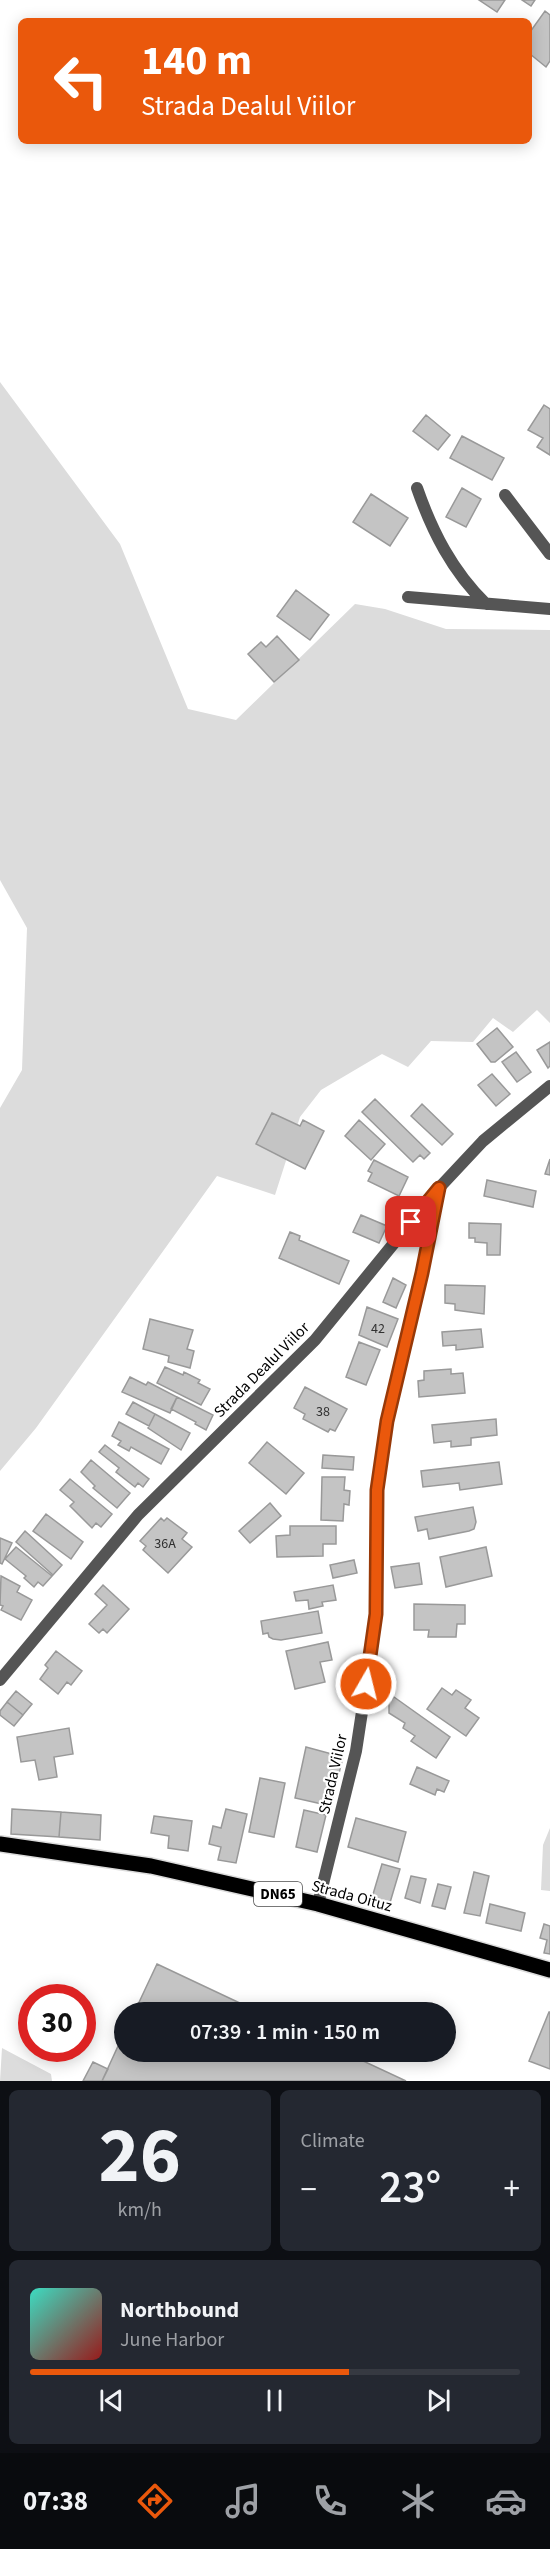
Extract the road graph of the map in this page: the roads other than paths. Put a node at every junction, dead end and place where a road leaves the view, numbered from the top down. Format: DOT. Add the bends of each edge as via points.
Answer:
graph roads {
  1 [pos="417,488"];
  2 [pos="505,495"];
  3 [pos="550,554"];
  4 [pos="408,597"];
  5 [pos="486,604"];
  6 [pos="550,609"];
  7 [pos="550,1086"];
  8 [pos="439,1188"];
  9 [pos="0,1680"];
  10 [pos="0,1844"];
  11 [pos="318,1904"];
  12 [pos="550,1970"];
  1 -- 5 [label="street" via="447,555 467,585"];
  2 -- 3 [label="street"];
  4 -- 5 [label="street"];
  5 -- 6 [label="street"];
  7 -- 8 [label="street, Strada Dealul Viilor" via="483,1141"];
  8 -- 9 [label="street, Strada Dealul Viilor" via="315,1340 138,1515"];
  8 -- 11 [label="street, Strada Viilor" via="387,1421 377,1490 375,1622 356,1750"];
  10 -- 11 [label="main road, Strada Oituz / DN65" via="151,1866"];
  11 -- 12 [label="main road, Strada Oituz / DN65"];
}
